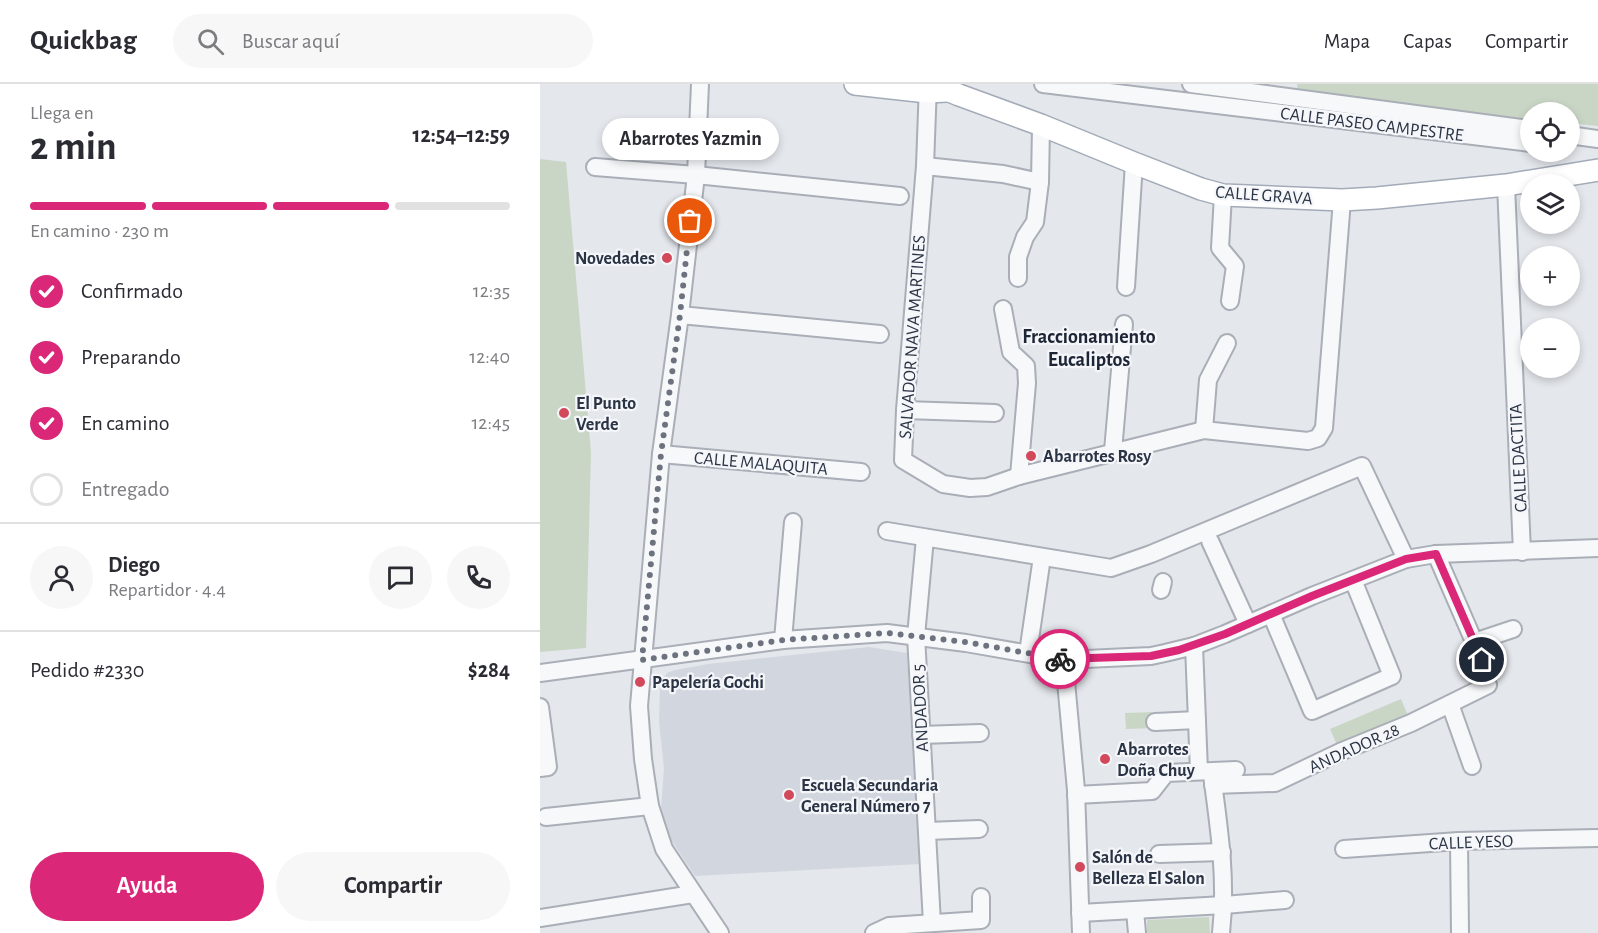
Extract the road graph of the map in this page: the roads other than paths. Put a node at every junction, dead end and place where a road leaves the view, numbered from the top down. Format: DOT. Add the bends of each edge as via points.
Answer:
graph roads {
  1 [pos="700,84"];
  2 [pos="855,84"];
  3 [pos="1043,84"];
  4 [pos="1191,84"];
  5 [pos="1217,86"];
  6 [pos="934,88"];
  7 [pos="1124,89"];
  8 [pos="1214,105"];
  9 [pos="1299,107"];
  10 [pos="1041,125"];
  11 [pos="1520,128"];
  12 [pos="1580,137"];
  13 [pos="1598,139"];
  14 [pos="1520,141"];
  15 [pos="1134,163"];
  16 [pos="925,166"];
  17 [pos="595,167"];
  18 [pos="1598,170"];
  19 [pos="696,175"];
  20 [pos="1040,182"];
  21 [pos="1506,185"];
  22 [pos="1223,195"];
  23 [pos="900,196"];
  24 [pos="1342,200"];
  25 [pos="1018,278"];
  26 [pos="1126,287"];
  27 [pos="1230,301"];
  28 [pos="1004,309"];
  29 [pos="680,315"];
  30 [pos="1124,324"];
  31 [pos="880,334"];
  32 [pos="1227,343"];
  33 [pos="905,410"];
  34 [pos="995,413"];
  35 [pos="1204,430"];
  36 [pos="1113,451"];
  37 [pos="661,454"];
  38 [pos="861,472"];
  39 [pos="1019,476"];
  40 [pos="793,522"];
  41 [pos="887,531"];
  42 [pos="925,538"];
  43 [pos="1210,541"];
  44 [pos="1598,548"];
  45 [pos="1522,552"];
  46 [pos="1436,554"];
  47 [pos="1042,557"];
  48 [pos="1406,559"];
  49 [pos="1353,580"];
  50 [pos="1271,614"];
  51 [pos="1248,624"];
  52 [pos="1513,629"];
  53 [pos="916,636"];
  54 [pos="783,640"];
  55 [pos="1474,642"];
  56 [pos="1194,645"];
  57 [pos="1028,653"];
  58 [pos="642,660"];
  59 [pos="1064,660"];
  60 [pos="1482,660"];
  61 [pos="540,673"];
  62 [pos="1488,685"];
  63 [pos="1450,704"];
  64 [pos="540,707"];
  65 [pos="1197,720"];
  66 [pos="1155,722"];
  67 [pos="980,733"];
  68 [pos="921,735"];
  69 [pos="1472,766"];
  70 [pos="544,767"];
  71 [pos="1236,770"];
  72 [pos="1208,776"];
  73 [pos="1076,795"];
  74 [pos="650,806"];
  75 [pos="546,817"];
  76 [pos="979,829"];
  77 [pos="927,831"];
  78 [pos="1598,838"];
  79 [pos="1459,841"];
  80 [pos="1344,849"];
  81 [pos="1222,852"];
  82 [pos="1159,854"];
  83 [pos="693,894"];
  84 [pos="981,897"];
  85 [pos="1285,900"];
  86 [pos="1224,905"];
  87 [pos="1136,911"];
  88 [pos="1080,913"];
  89 [pos="540,918"];
  90 [pos="932,923"];
  91 [pos="720,933"];
  92 [pos="874,933"];
  93 [pos="1081,933"];
  94 [pos="1137,933"];
  95 [pos="1221,933"];
  96 [pos="1461,933"];
  1 -- 19 [label="street"];
  2 -- 6 [label="main road, CALLE GRAVA"];
  3 -- 7 [label="street, CALLE PASEO CAMPESTRE"];
  4 -- 5 [label="street, CALLE PASEO CAMPESTRE"];
  5 -- 8 [label="street"];
  5 -- 9 [label="street, CALLE PASEO CAMPESTRE"];
  6 -- 10 [label="main road, CALLE GRAVA"];
  6 -- 16 [label="street, SALVADOR NAVA MARTINES"];
  7 -- 8 [label="street, CALLE PASEO CAMPESTRE"];
  8 -- 9 [label="street, CALLE PASEO CAMPESTRE"];
  9 -- 11 [label="street, CALLE PASEO CAMPESTRE"];
  9 -- 14 [label="street, CALLE PASEO CAMPESTRE"];
  10 -- 15 [label="main road, CALLE GRAVA"];
  10 -- 20 [label="street"];
  12 -- 13 [label="street"];
  15 -- 22 [label="main road, CALLE GRAVA"];
  15 -- 26 [label="street"];
  16 -- 20 [label="street"];
  16 -- 33 [label="street, SALVADOR NAVA MARTINES"];
  17 -- 19 [label="street"];
  18 -- 21 [label="main road, CALLE GRAVA"];
  19 -- 23 [label="street"];
  19 -- 29 [label="street"];
  20 -- 25 [label="street" via="1035,222 1018,257"];
  21 -- 24 [label="main road, CALLE GRAVA"];
  21 -- 45 [label="street, CALLE DACTITA"];
  22 -- 24 [label="main road, CALLE GRAVA"];
  22 -- 27 [label="street" via="1220,248 1235,266"];
  24 -- 35 [label="street, SALVADOR NAVA MARTINES" via="1323,428 1318,438 1308,441"];
  28 -- 39 [label="street" via="1011,352 1026,366"];
  29 -- 31 [label="street"];
  29 -- 37 [label="street"];
  30 -- 36 [label="street"];
  32 -- 35 [label="street" via="1208,380"];
  33 -- 34 [label="street"];
  33 -- 39 [label="street, SALVADOR NAVA MARTINES" via="903,460 943,484 987,487"];
  35 -- 36 [label="street, SALVADOR NAVA MARTINES"];
  36 -- 39 [label="street, SALVADOR NAVA MARTINES"];
  37 -- 38 [label="street, CALLE MALAQUITA"];
  37 -- 58 [label="street"];
  40 -- 54 [label="street"];
  41 -- 42 [label="street"];
  42 -- 47 [label="street"];
  42 -- 53 [label="street, ANDADOR 5"];
  43 -- 51 [label="street"];
  44 -- 45 [label="street"];
  45 -- 46 [label="street"];
  46 -- 48 [label="street"];
  46 -- 55 [label="street"];
  47 -- 48 [label="street" via="1111,568 1362,466"];
  47 -- 57 [label="street"];
  48 -- 49 [label="street"];
  49 -- 50 [label="street"];
  49 -- 50 [label="street" via="1392,676 1312,711"];
  50 -- 51 [label="street"];
  51 -- 56 [label="street"];
  52 -- 55 [label="street"];
  53 -- 54 [label="street" via="877,633"];
  53 -- 57 [label="street"];
  53 -- 68 [label="street, ANDADOR 5"];
  54 -- 58 [label="street"];
  55 -- 60 [label="street"];
  56 -- 59 [label="street" via="1151,656"];
  56 -- 65 [label="street"];
  57 -- 59 [label="street"];
  58 -- 61 [label="street"];
  58 -- 74 [label="street" via="639,706"];
  59 -- 73 [label="street"];
  62 -- 63 [label="street, ANDADOR 28"];
  63 -- 69 [label="street"];
  63 -- 72 [label="street, ANDADOR 28" via="1275,783"];
  64 -- 70 [label="street"];
  65 -- 66 [label="street"];
  65 -- 72 [label="street"];
  67 -- 68 [label="street"];
  68 -- 77 [label="street, ANDADOR 5"];
  71 -- 72 [label="street, ANDADOR 28"];
  72 -- 73 [label="street, ANDADOR 28" via="1166,773 1152,791"];
  72 -- 81 [label="street"];
  73 -- 88 [label="street"];
  74 -- 75 [label="street"];
  74 -- 83 [label="street" via="664,849"];
  76 -- 77 [label="street"];
  77 -- 90 [label="street, ANDADOR 5"];
  78 -- 79 [label="street, CALLE YESO"];
  79 -- 80 [label="street, CALLE YESO"];
  79 -- 96 [label="street"];
  81 -- 82 [label="street"];
  81 -- 86 [label="street"];
  83 -- 89 [label="street"];
  83 -- 91 [label="street"];
  84 -- 90 [label="street" via="981,920"];
  85 -- 86 [label="street"];
  86 -- 87 [label="street"];
  86 -- 95 [label="street"];
  87 -- 88 [label="street"];
  87 -- 94 [label="street"];
  88 -- 93 [label="street"];
  90 -- 92 [label="street" via="889,926"];
}
